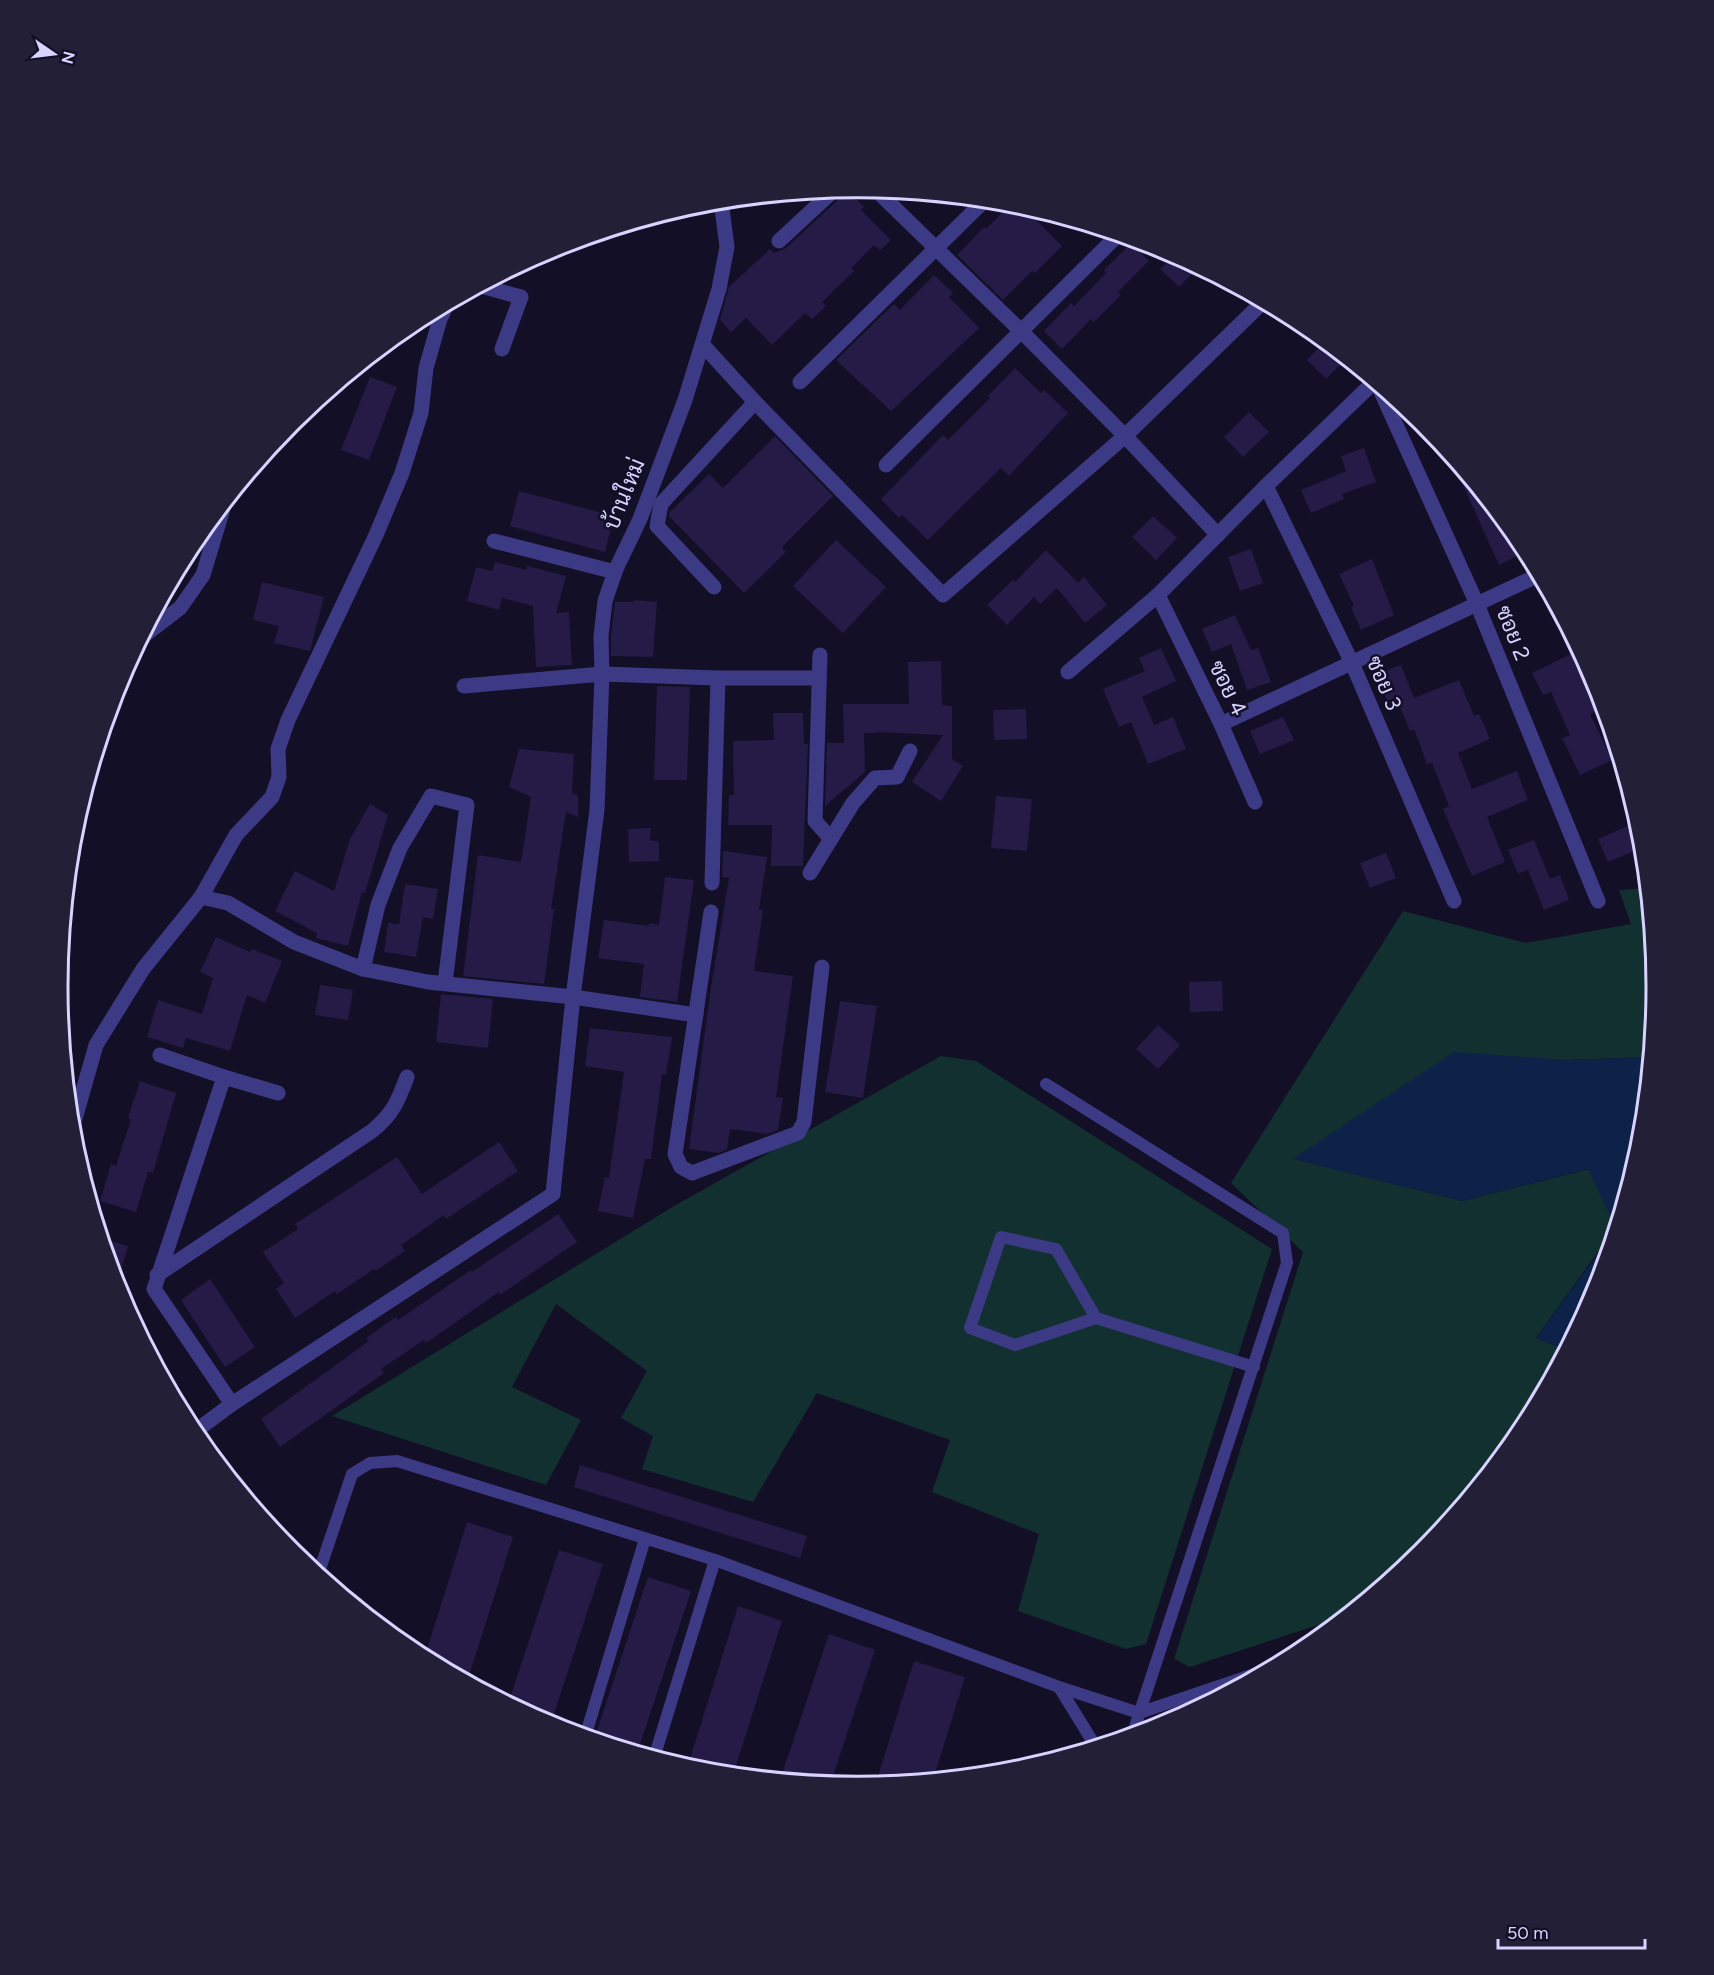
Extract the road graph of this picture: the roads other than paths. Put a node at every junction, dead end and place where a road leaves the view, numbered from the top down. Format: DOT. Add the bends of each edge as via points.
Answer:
graph roads {
  1 [pos="824,199"];
  2 [pos="885,199"];
  3 [pos="977,208"];
  4 [pos="722,210"];
  5 [pos="779,241"];
  6 [pos="1112,241"];
  7 [pos="935,248"];
  8 [pos="490,289"];
  9 [pos="1257,307"];
  10 [pos="441,317"];
  11 [pos="1021,331"];
  12 [pos="703,345"];
  13 [pos="502,348"];
  14 [pos="800,382"];
  15 [pos="1369,387"];
  16 [pos="1385,401"];
  17 [pos="755,402"];
  18 [pos="1125,436"];
  19 [pos="886,465"];
  20 [pos="1266,486"];
  21 [pos="218,525"];
  22 [pos="1218,535"];
  23 [pos="494,541"];
  24 [pos="615,572"];
  25 [pos="1532,578"];
  26 [pos="714,587"];
  27 [pos="1158,595"];
  28 [pos="1477,604"];
  29 [pos="155,627"];
  30 [pos="820,655"];
  31 [pos="1352,663"];
  32 [pos="1068,672"];
  33 [pos="602,674"];
  34 [pos="717,678"];
  35 [pos="819,678"];
  36 [pos="464,686"];
  37 [pos="1221,724"];
  38 [pos="910,751"];
  39 [pos="1255,802"];
  40 [pos="831,839"];
  41 [pos="810,873"];
  42 [pos="712,883"];
  43 [pos="201,897"];
  44 [pos="1598,901"];
  45 [pos="1454,902"];
  46 [pos="711,912"];
  47 [pos="822,967"];
  48 [pos="363,969"];
  49 [pos="445,983"];
  50 [pos="573,997"];
  51 [pos="696,1015"];
  52 [pos="160,1055"];
  53 [pos="224,1077"];
  54 [pos="407,1077"];
  55 [pos="1046,1084"];
  56 [pos="278,1093"];
  57 [pos="77,1110"];
  58 [pos="157,1275"];
  59 [pos="1096,1318"];
  60 [pos="1254,1367"];
  61 [pos="232,1404"];
  62 [pos="201,1427"];
  63 [pos="645,1539"];
  64 [pos="715,1560"];
  65 [pos="321,1567"];
  66 [pos="1234,1681"];
  67 [pos="1059,1687"];
  68 [pos="1139,1713"];
  69 [pos="1135,1726"];
  70 [pos="587,1729"];
  71 [pos="1092,1741"];
  72 [pos="656,1751"];
  1 -- 5 [label="street"];
  2 -- 7 [label="street"];
  3 -- 7 [label="street"];
  4 -- 12 [label="street, บ้านใหม่" via="727,247"];
  6 -- 11 [label="street"];
  7 -- 11 [label="street"];
  7 -- 14 [label="street"];
  8 -- 13 [label="street" via="520,297"];
  9 -- 18 [label="street"];
  10 -- 43 [label="street" via="426,368 421,413 402,472 288,720 278,749 279,777 272,797 236,835"];
  11 -- 18 [label="street"];
  11 -- 19 [label="street"];
  12 -- 17 [label="street"];
  12 -- 24 [label="street, บ้านใหม่" via="640,519"];
  15 -- 20 [label="street"];
  16 -- 28 [label="street, ซอย 2"];
  17 -- 18 [label="street" via="943,595"];
  17 -- 26 [label="street" via="661,504 657,526"];
  18 -- 22 [label="street"];
  20 -- 22 [label="street"];
  20 -- 31 [label="street, ซอย 3"];
  21 -- 29 [label="street" via="203,575 180,608"];
  22 -- 27 [label="street"];
  23 -- 24 [label="street"];
  24 -- 33 [label="street, บ้านใหม่" via="605,601"];
  25 -- 28 [label="street"];
  27 -- 32 [label="street"];
  27 -- 37 [label="street, ซอย 4"];
  28 -- 31 [label="street"];
  28 -- 44 [label="street, ซอย 2"];
  30 -- 35 [label="street"];
  31 -- 37 [label="street"];
  31 -- 45 [label="street, ซอย 3"];
  33 -- 34 [label="street"];
  33 -- 36 [label="street"];
  33 -- 50 [label="street, บ้านใหม่" via="597,810"];
  34 -- 35 [label="street"];
  34 -- 42 [label="street"];
  35 -- 40 [label="street" via="815,820"];
  37 -- 39 [label="street, ซอย 4"];
  38 -- 40 [label="street" via="897,777 875,778 853,803"];
  40 -- 41 [label="street"];
  43 -- 48 [label="street" via="228,903 294,942"];
  43 -- 57 [label="street" via="142,969 96,1045"];
  46 -- 51 [label="street"];
  47 -- 51 [label="street" via="804,1122 798,1133 692,1173 681,1167 675,1154"];
  48 -- 49 [label="street"];
  48 -- 49 [label="street" via="378,905 400,848 431,796 467,805"];
  49 -- 50 [label="street"];
  50 -- 51 [label="street"];
  50 -- 61 [label="street, บ้านใหม่" via="553,1194"];
  52 -- 53 [label="street"];
  53 -- 56 [label="street"];
  53 -- 58 [label="street"];
  54 -- 58 [label="street" via="396,1106 372,1131"];
  55 -- 60 [label="lane" via="1283,1233 1287,1263"];
  58 -- 61 [label="street" via="154,1289"];
  59 -- 59 [label="lane" via="1016,1345 970,1328 1001,1236 1056,1249"];
  59 -- 60 [label="lane"];
  60 -- 68 [label="lane"];
  61 -- 62 [label="street"];
  63 -- 64 [label="lane"];
  63 -- 65 [label="lane" via="397,1461 370,1463 352,1474"];
  63 -- 70 [label="lane"];
  64 -- 67 [label="lane"];
  64 -- 72 [label="lane"];
  66 -- 68 [label="lane"];
  67 -- 68 [label="lane"];
  67 -- 71 [label="lane"];
  68 -- 69 [label="lane"];
}
